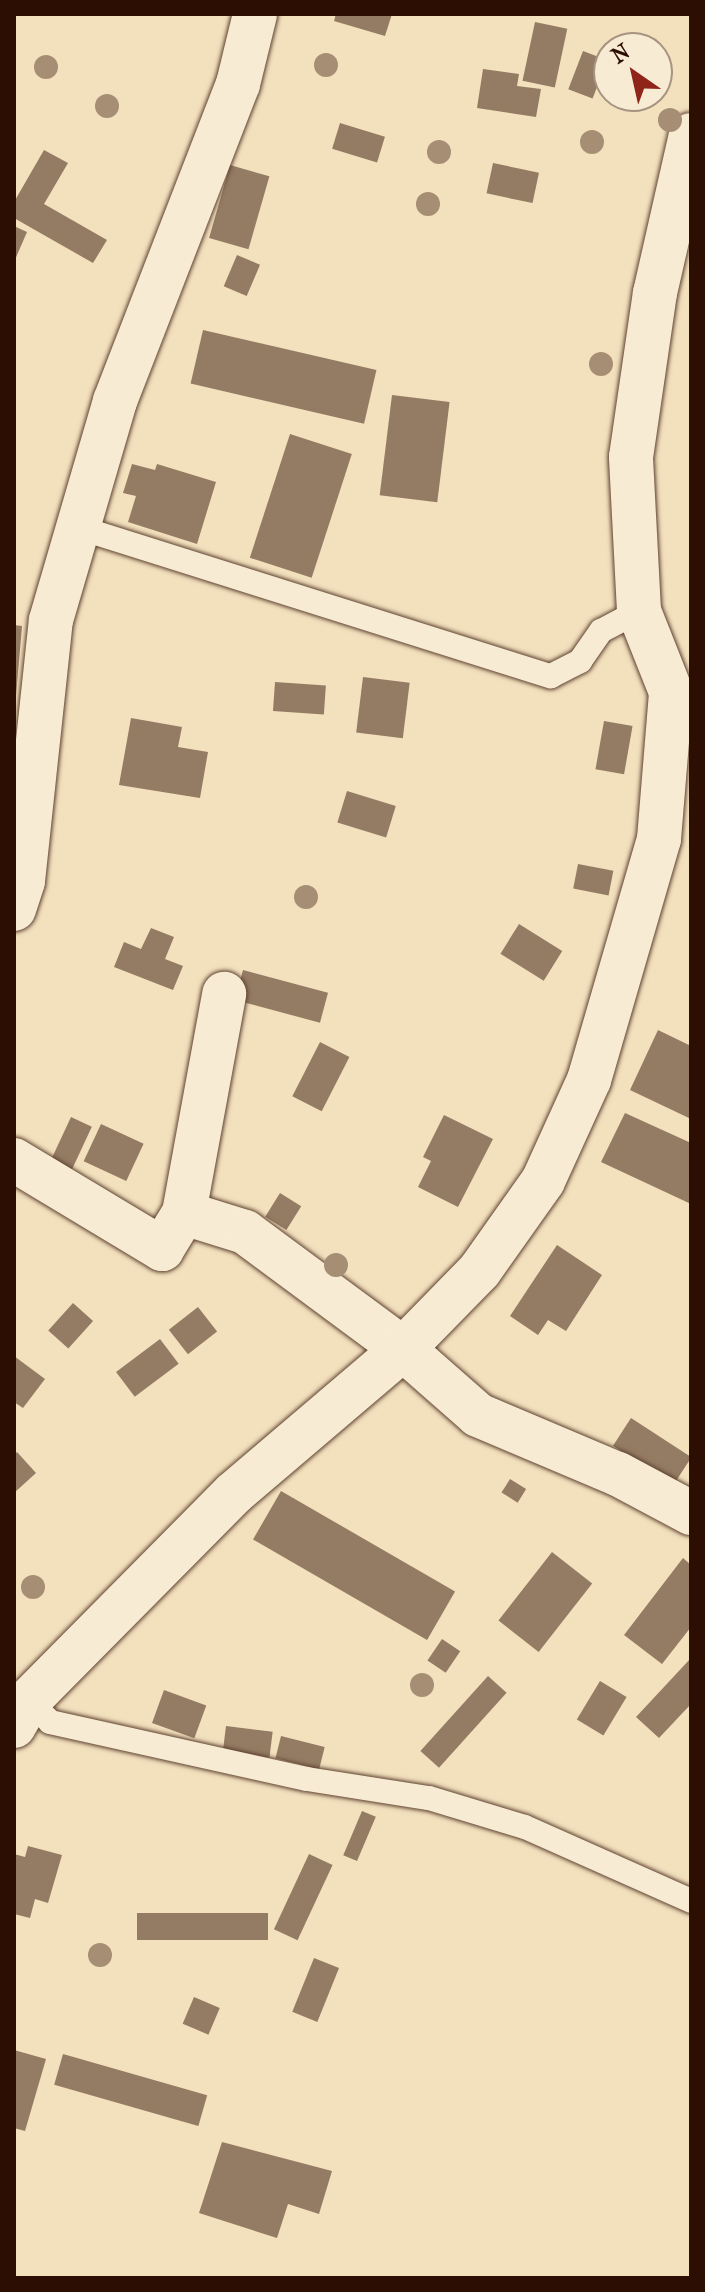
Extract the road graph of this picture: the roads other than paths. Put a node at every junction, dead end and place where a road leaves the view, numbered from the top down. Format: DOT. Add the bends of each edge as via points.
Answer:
graph roads {
  1 [pos="255,14"];
  2 [pos="691,135"];
  3 [pos="77,527"];
  4 [pos="639,611"];
  5 [pos="681,693"];
  6 [pos="14,909"];
  7 [pos="224,994"];
  8 [pos="14,1160"];
  9 [pos="184,1213"];
  10 [pos="403,1349"];
  11 [pos="691,1513"];
  12 [pos="22,1713"];
  13 [pos="691,1901"];
  1 -- 3 [label="street" via="238,84 115,401"];
  2 -- 4 [label="street" via="655,293 631,457"];
  3 -- 4 [label="lane" via="551,676 580,661 601,631"];
  3 -- 6 [label="street" via="51,620 23,881"];
  4 -- 5 [label="street"];
  5 -- 10 [label="street" via="659,839 589,1080 543,1181 480,1270"];
  7 -- 9 [label="street"];
  8 -- 9 [label="street" via="162,1249"];
  9 -- 10 [label="street" via="245,1232"];
  10 -- 11 [label="street" via="478,1415 618,1474"];
  10 -- 12 [label="street" via="234,1493"];
  12 -- 13 [label="lane" via="307,1779 429,1798 511,1823"];
}
